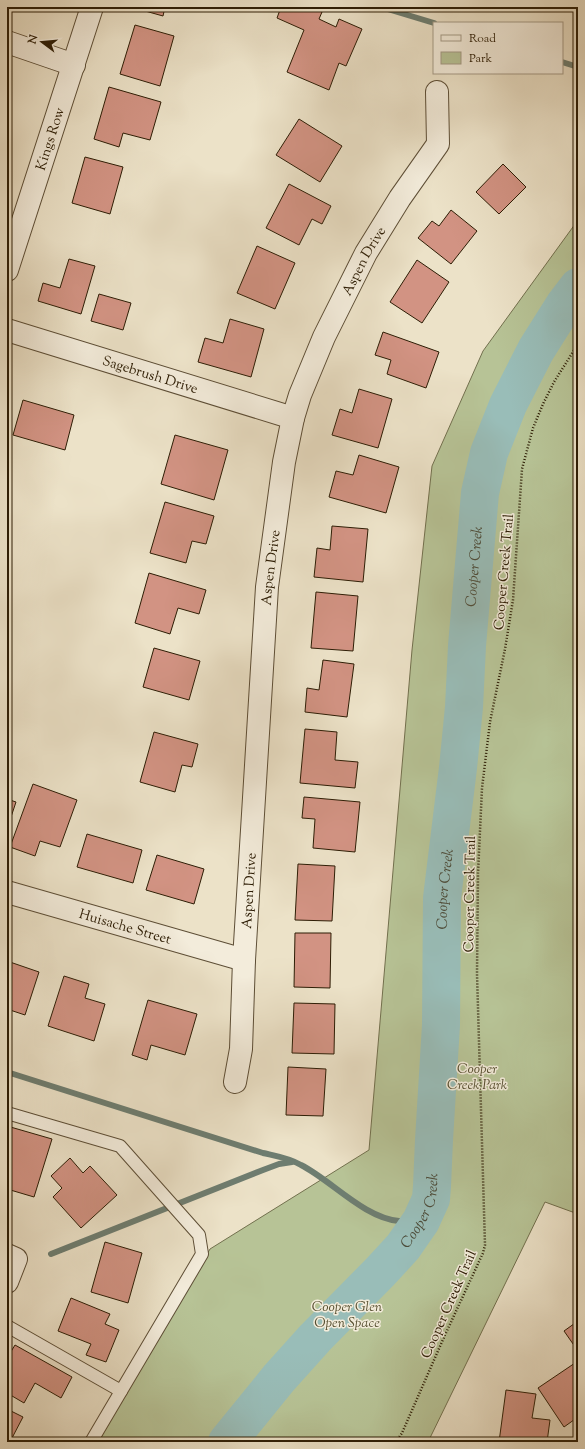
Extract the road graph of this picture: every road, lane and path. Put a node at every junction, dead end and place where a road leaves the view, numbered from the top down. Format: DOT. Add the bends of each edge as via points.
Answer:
graph roads {
  1 [pos="92,7"];
  2 [pos="7,42"];
  3 [pos="74,65"];
  4 [pos="437,92"];
  5 [pos="7,270"];
  6 [pos="7,330"];
  7 [pos="578,344"];
  8 [pos="293,418"];
  9 [pos="7,892"];
  10 [pos="244,960"];
  11 [pos="235,1082"];
  12 [pos="7,1113"];
  13 [pos="11,1257"];
  14 [pos="7,1282"];
  15 [pos="7,1326"];
  16 [pos="121,1391"];
  17 [pos="91,1442"];
  18 [pos="396,1442"];
  1 -- 3 [label="street, Kings Row"];
  2 -- 3 [label="street"];
  3 -- 5 [label="street, Kings Row"];
  4 -- 8 [label="street, Aspen Drive" via="438,144 366,253 324,337"];
  6 -- 8 [label="street, Sagebrush Drive"];
  7 -- 18 [label="path, Cooper Creek Trail" via="543,404 533,428 522,468 513,600 490,722 482,788 477,974 485,1245 405,1428"];
  8 -- 10 [label="street, Aspen Drive" via="284,462 267,587"];
  9 -- 10 [label="street, Huisache Street"];
  10 -- 11 [label="street, Aspen Drive" via="241,1049"];
  12 -- 16 [label="lane" via="120,1146 199,1234 202,1254"];
  13 -- 14 [label="street"];
  15 -- 16 [label="lane"];
  16 -- 17 [label="lane"];
}
